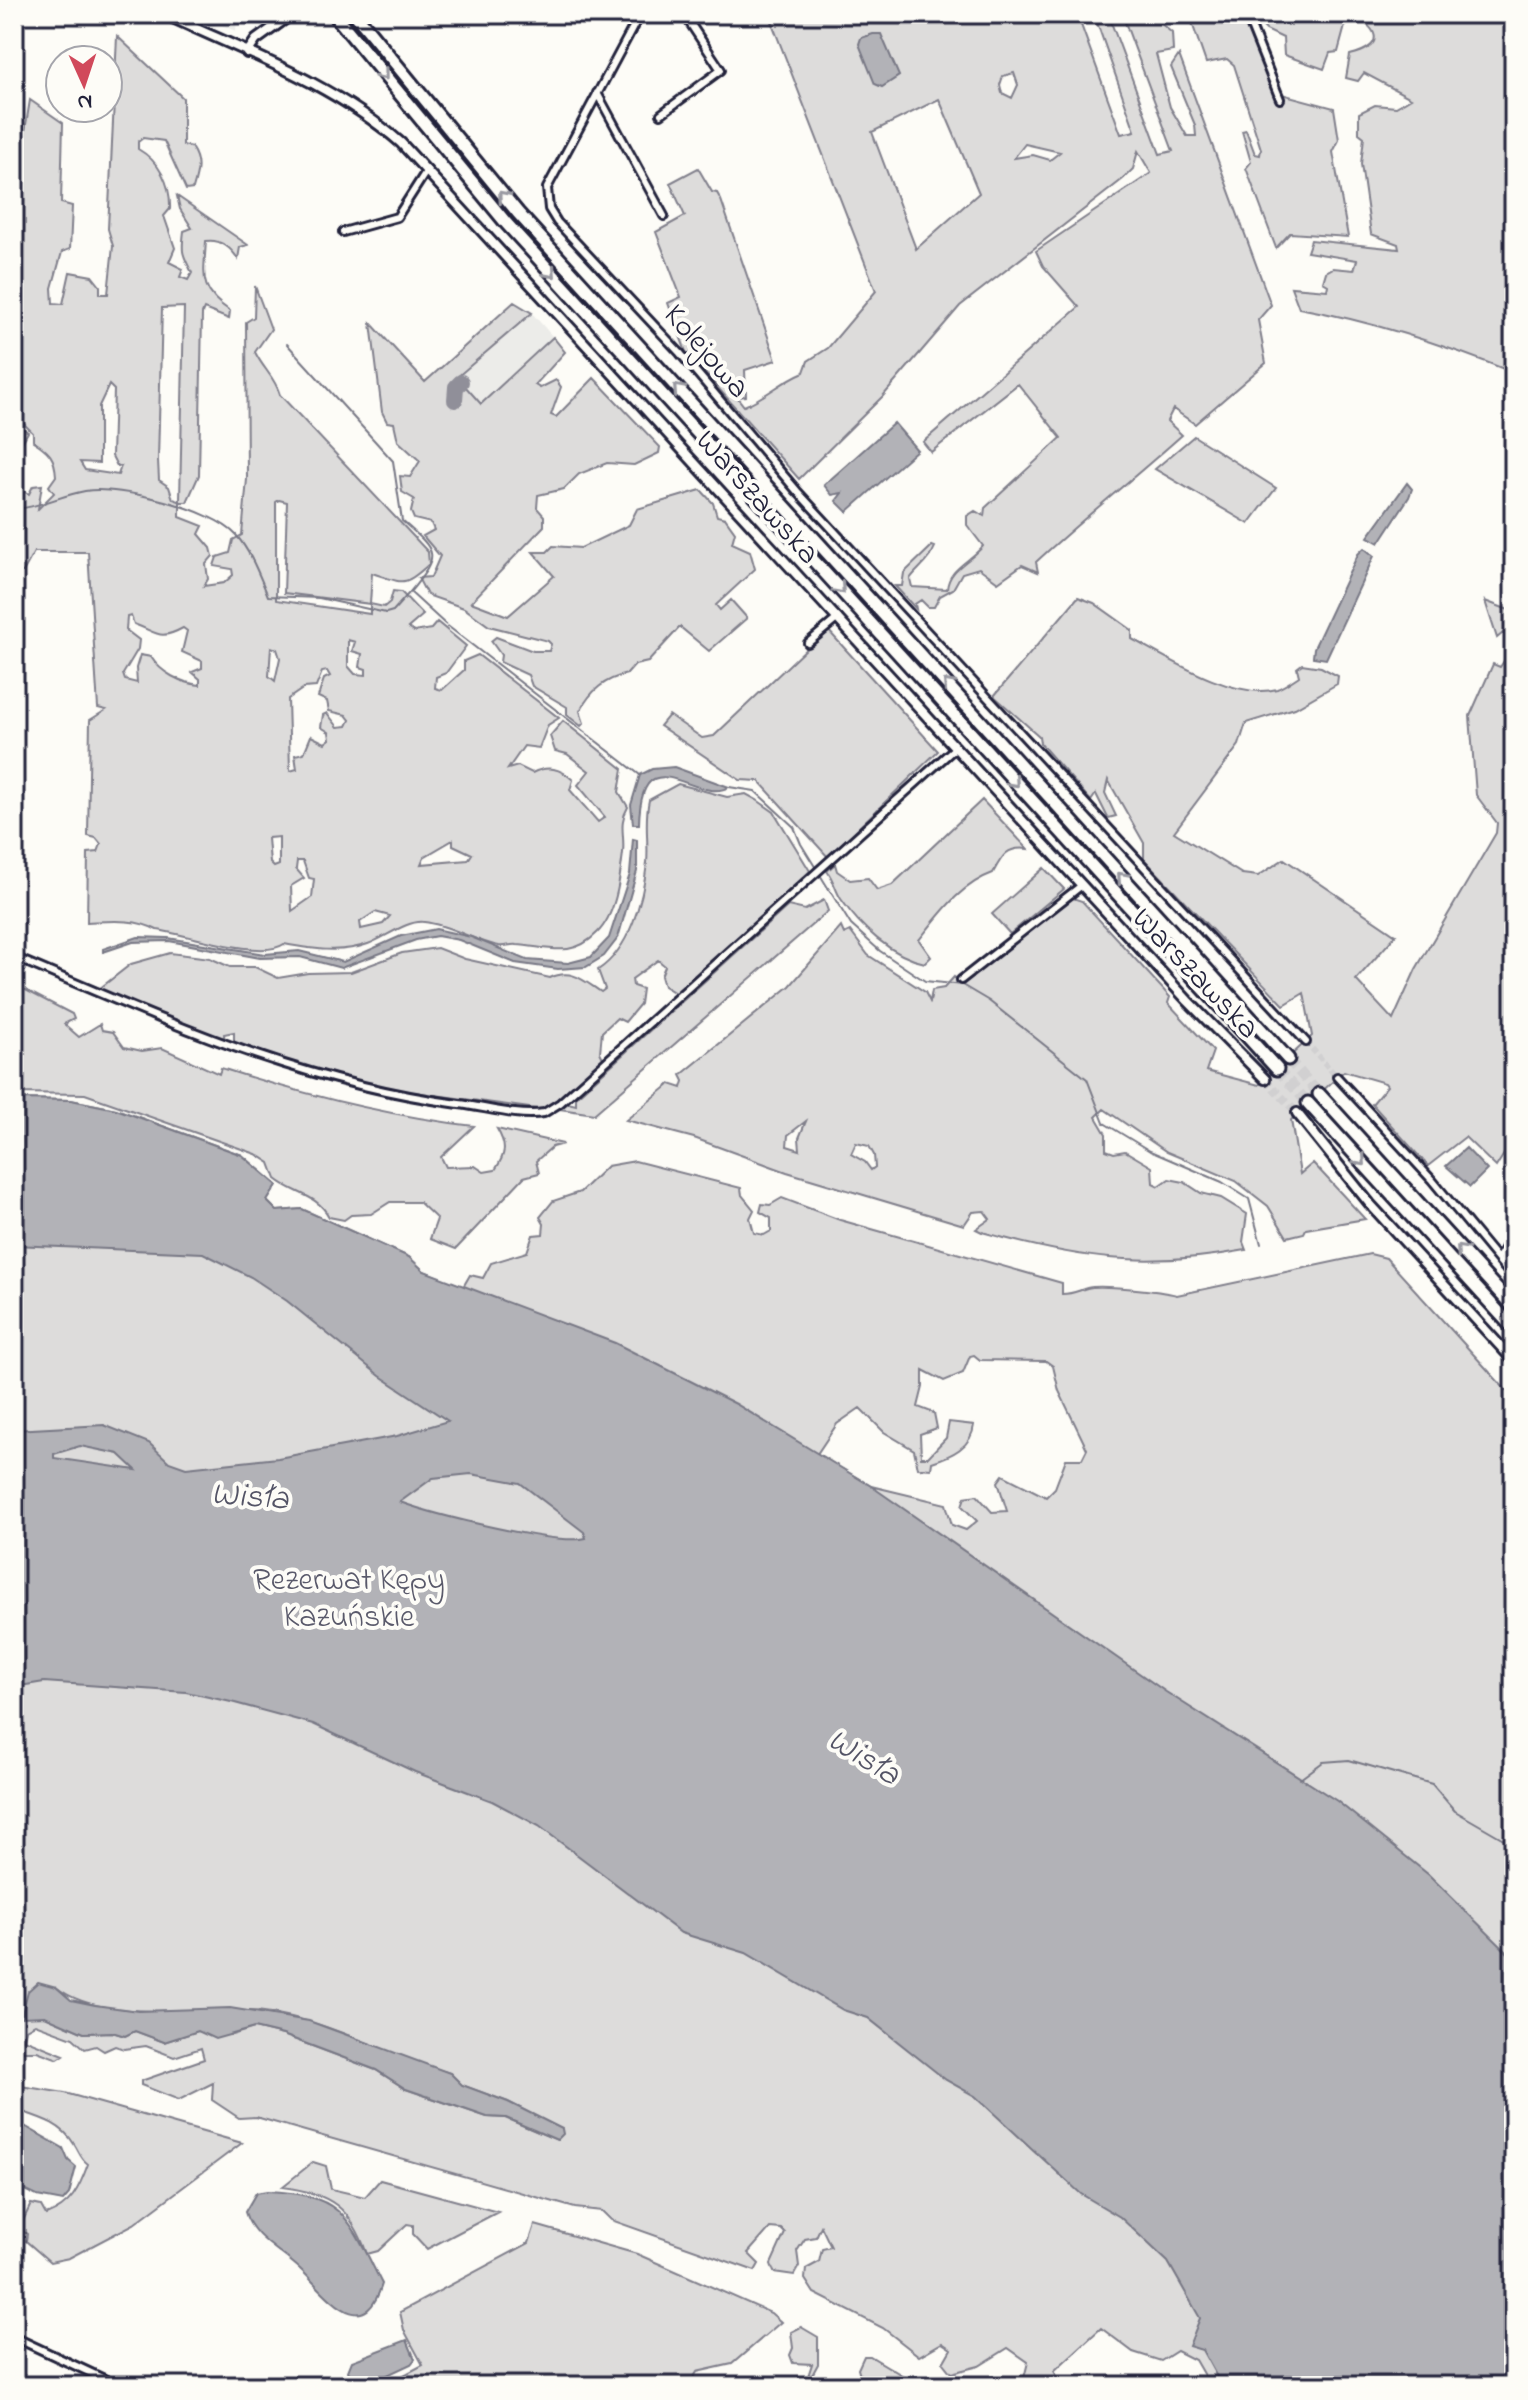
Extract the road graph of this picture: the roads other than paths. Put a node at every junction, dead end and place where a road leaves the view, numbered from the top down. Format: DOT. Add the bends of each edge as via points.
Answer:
graph roads {
  1 [pos="164,14"];
  2 [pos="292,14"];
  3 [pos="334,14"];
  4 [pos="355,14"];
  5 [pos="640,14"];
  6 [pos="684,14"];
  7 [pos="1246,14"];
  8 [pos="247,53"];
  9 [pos="597,93"];
  10 [pos="1280,99"];
  11 [pos="661,114"];
  12 [pos="427,170"];
  13 [pos="664,216"];
  14 [pos="343,232"];
  15 [pos="838,618"];
  16 [pos="808,643"];
  17 [pos="956,747"];
  18 [pos="1082,885"];
  19 [pos="14,957"];
  20 [pos="961,980"];
  21 [pos="1306,1042"];
  22 [pos="1288,1059"];
  23 [pos="1277,1069"];
  24 [pos="1337,1077"];
  25 [pos="1265,1079"];
  26 [pos="1319,1094"];
  27 [pos="1308,1103"];
  28 [pos="1297,1113"];
  29 [pos="1514,1232"];
  30 [pos="1498,1259"];
  31 [pos="1514,1279"];
  32 [pos="1514,1308"];
  33 [pos="1514,1329"];
  34 [pos="1514,1361"];
  35 [pos="14,2337"];
  36 [pos="119,2386"];
  1 -- 8 [label="street, Warszawska"];
  2 -- 8 [label="street"];
  3 -- 23 [label="highway, one-way" via="507,224"];
  22 -- 4 [label="highway, one-way" via="518,213"];
  5 -- 9 [label="street"];
  6 -- 11 [label="street" via="721,70"];
  7 -- 10 [label="street"];
  8 -- 12 [label="street, Warszawska" via="350,104"];
  9 -- 13 [label="street"];
  9 -- 21 [label="street, Kolejowa" via="547,188 546,199 557,222"];
  12 -- 14 [label="street" via="397,217"];
  12 -- 15 [label="street, Warszawska"];
  15 -- 16 [label="street"];
  15 -- 17 [label="street, Warszawska"];
  17 -- 18 [label="street, Warszawska"];
  17 -- 19 [label="street" via="544,1113 405,1097 303,1072 243,1053"];
  18 -- 20 [label="street"];
  18 -- 25 [label="street, Warszawska"];
  24 -- 30 [label="street"];
  32 -- 26 [label="highway, one-way"];
  27 -- 33 [label="highway, one-way"];
  28 -- 34 [label="street" via="1370,1204"];
  29 -- 30 [label="street"];
  30 -- 31 [label="street"];
  35 -- 36 [label="street"];
}
